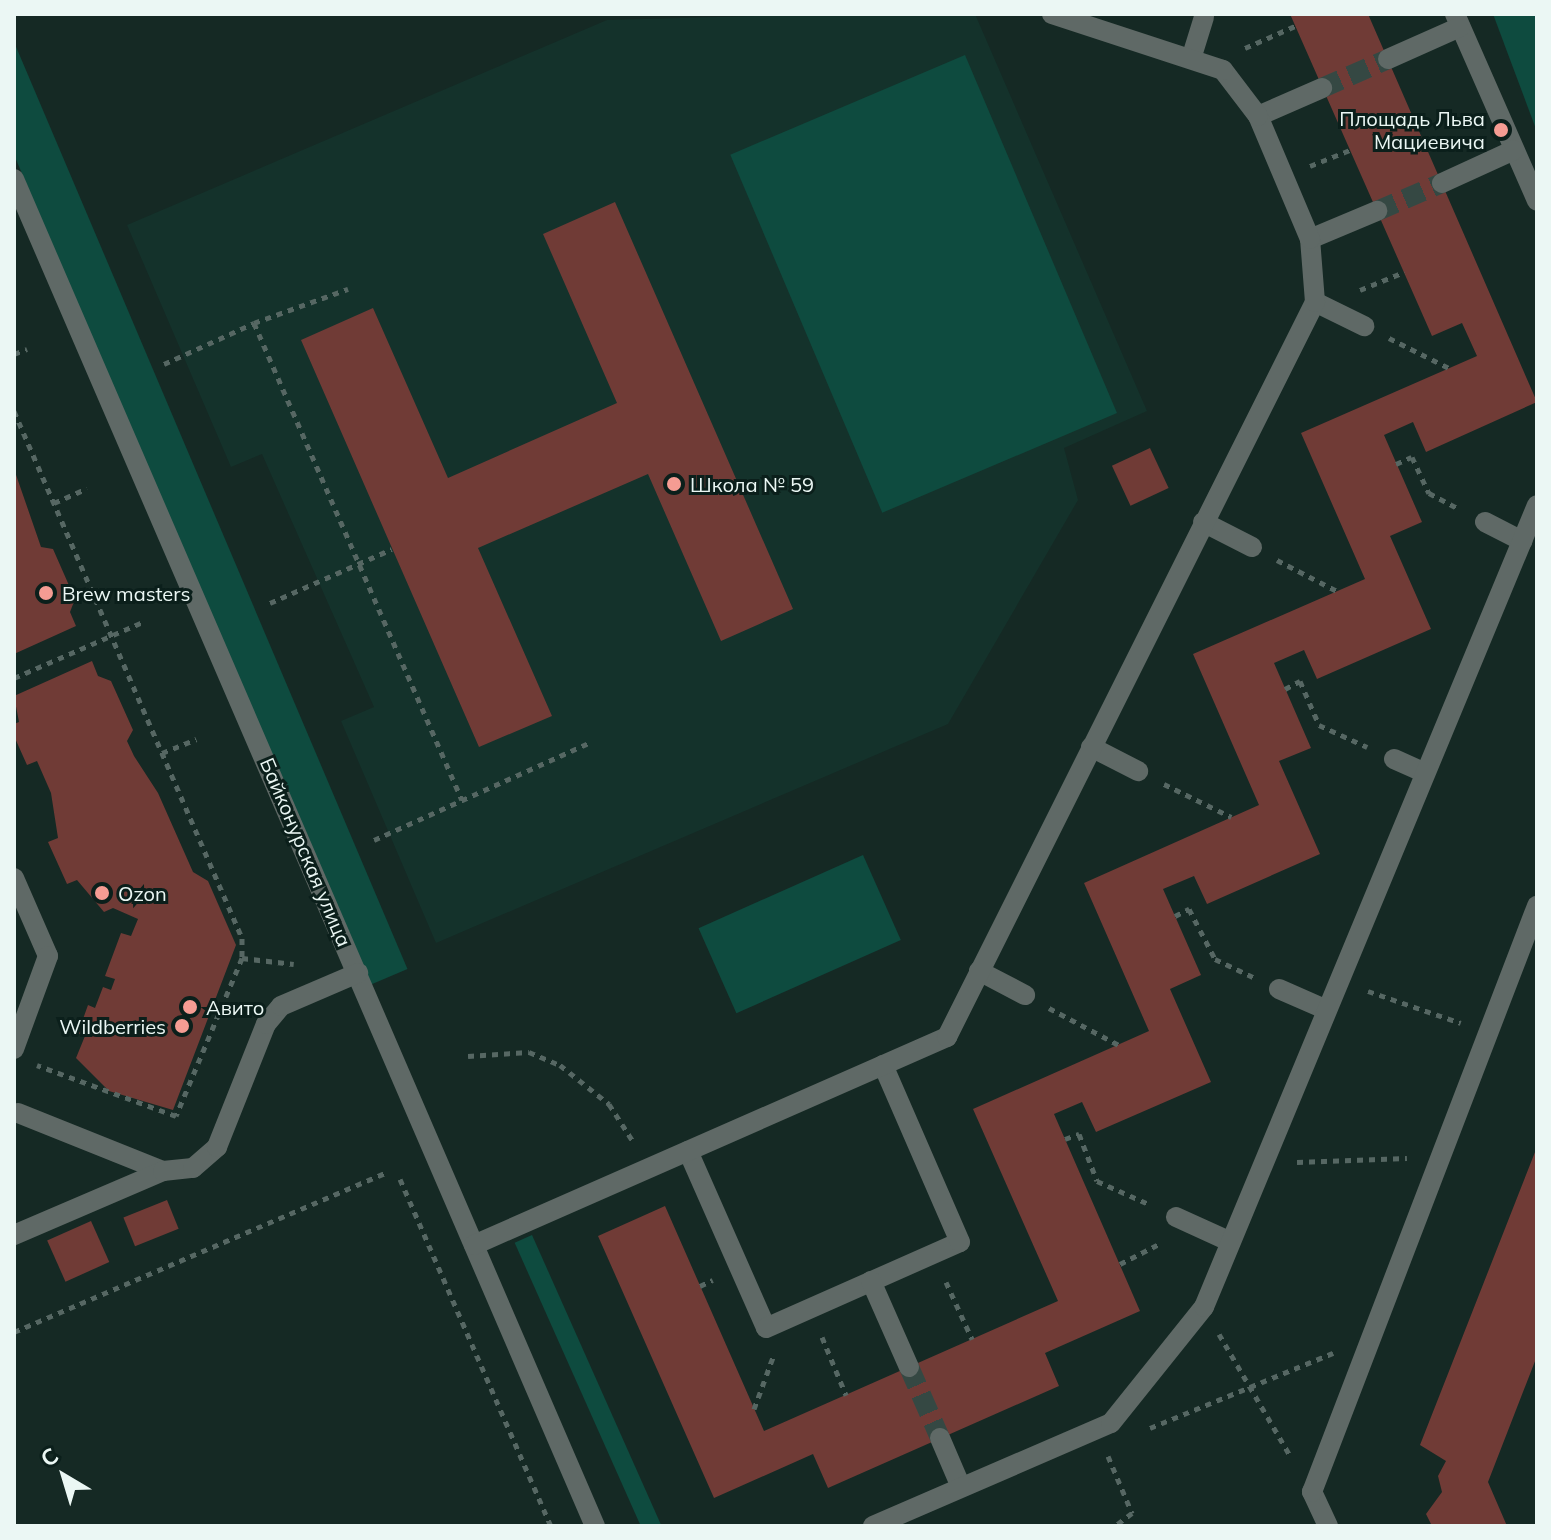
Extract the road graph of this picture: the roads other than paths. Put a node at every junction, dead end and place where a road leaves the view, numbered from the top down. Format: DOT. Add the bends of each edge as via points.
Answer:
graph roads {
  1 [pos="1052,14"];
  2 [pos="1204,17"];
  3 [pos="1457,21"];
  4 [pos="1191,59"];
  5 [pos="1388,59"];
  6 [pos="1322,88"];
  7 [pos="1258,116"];
  8 [pos="1514,150"];
  9 [pos="14,179"];
  10 [pos="1442,183"];
  11 [pos="1537,201"];
  12 [pos="1377,211"];
  13 [pos="1310,239"];
  14 [pos="1315,302"];
  15 [pos="1364,326"];
  16 [pos="1537,505"];
  17 [pos="1203,522"];
  18 [pos="1485,522"];
  19 [pos="1522,541"];
  20 [pos="1252,547"];
  21 [pos="1091,747"];
  22 [pos="1394,759"];
  23 [pos="1138,771"];
  24 [pos="1425,773"];
  25 [pos="14,878"];
  26 [pos="1537,906"];
  27 [pos="979,971"];
  28 [pos="358,973"];
  29 [pos="1279,989"];
  30 [pos="1025,995"];
  31 [pos="1327,1010"];
  32 [pos="21,1055"];
  33 [pos="883,1065"];
  34 [pos="15,1114"];
  35 [pos="688,1151"];
  36 [pos="163,1171"];
  37 [pos="1176,1217"];
  38 [pos="14,1235"];
  39 [pos="1231,1242"];
  40 [pos="474,1245"];
  41 [pos="871,1281"];
  42 [pos="909,1367"];
  43 [pos="940,1438"];
  44 [pos="961,1487"];
  45 [pos="595,1526"];
  46 [pos="873,1526"];
  47 [pos="1328,1526"];
  1 -- 4 [label="street"];
  2 -- 4 [label="street"];
  3 -- 5 [label="street"];
  3 -- 8 [label="street"];
  4 -- 7 [label="street" via="1223,70"];
  6 -- 7 [label="street"];
  7 -- 13 [label="street"];
  8 -- 10 [label="street"];
  8 -- 11 [label="street"];
  9 -- 28 [label="street, Байконурская улица"];
  12 -- 13 [label="street"];
  13 -- 14 [label="street"];
  14 -- 15 [label="street"];
  14 -- 17 [label="street"];
  16 -- 19 [label="street"];
  17 -- 20 [label="street"];
  17 -- 21 [label="street"];
  18 -- 19 [label="street"];
  19 -- 24 [label="street"];
  21 -- 23 [label="street"];
  21 -- 27 [label="street"];
  22 -- 24 [label="street"];
  24 -- 31 [label="street"];
  25 -- 32 [label="street" via="48,956"];
  26 -- 47 [label="street" via="1312,1492"];
  27 -- 30 [label="street"];
  27 -- 33 [label="street" via="947,1037"];
  28 -- 36 [label="street" via="281,1006 266,1024 217,1147 193,1168"];
  28 -- 40 [label="street, Байконурская улица"];
  29 -- 31 [label="street"];
  31 -- 39 [label="street"];
  33 -- 35 [label="street"];
  33 -- 41 [label="street" via="960,1242"];
  34 -- 36 [label="street"];
  35 -- 40 [label="street"];
  35 -- 41 [label="street" via="766,1328"];
  36 -- 38 [label="street"];
  37 -- 39 [label="street"];
  39 -- 44 [label="street" via="1204,1307 1104,1426"];
  40 -- 45 [label="street, Байконурская улица"];
  41 -- 42 [label="street"];
  43 -- 44 [label="street"];
  44 -- 46 [label="street"];
}
